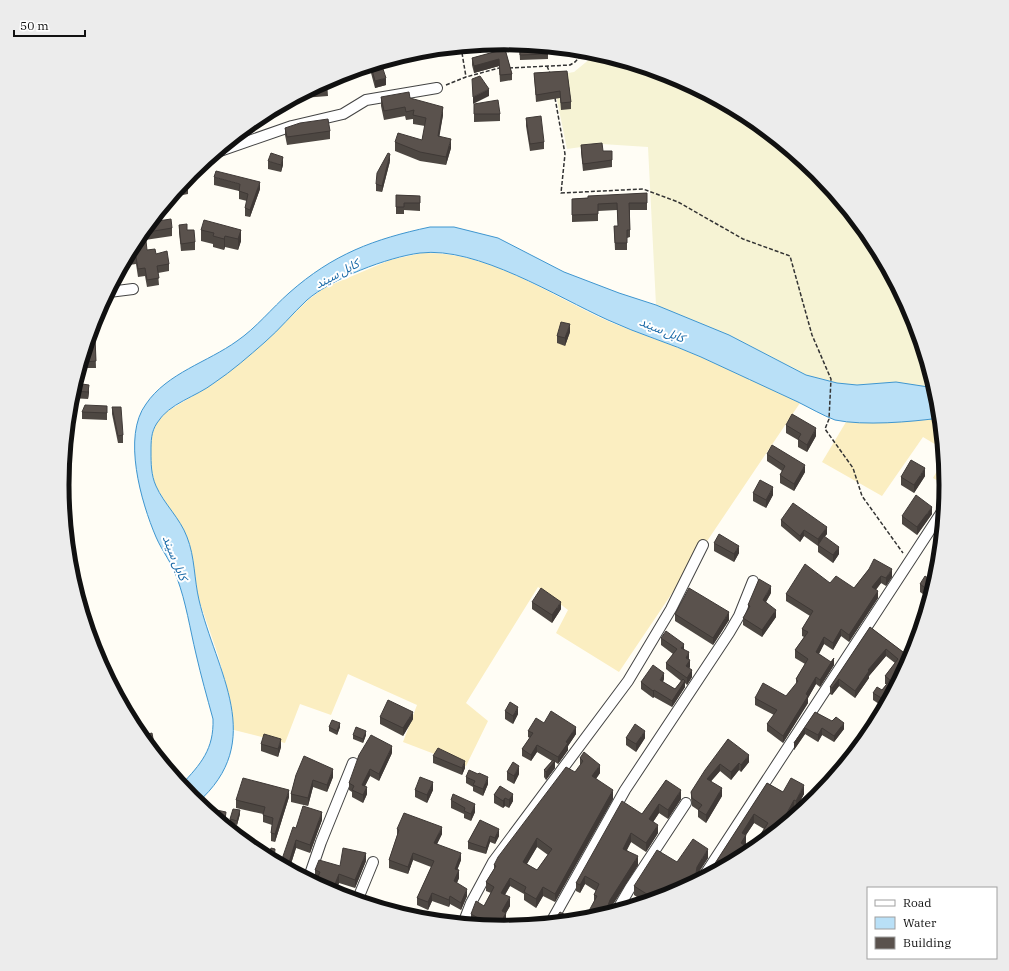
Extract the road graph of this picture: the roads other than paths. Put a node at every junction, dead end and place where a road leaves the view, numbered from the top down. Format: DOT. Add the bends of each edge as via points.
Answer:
graph roads {
  1 [pos="437,88"];
  2 [pos="230,148"];
  3 [pos="133,289"];
  4 [pos="115,291"];
  5 [pos="939,516"];
  6 [pos="703,545"];
  7 [pos="753,581"];
  8 [pos="353,763"];
  9 [pos="686,803"];
  10 [pos="373,862"];
  11 [pos="708,871"];
  12 [pos="310,875"];
  13 [pos="359,896"];
  14 [pos="620,905"];
  15 [pos="553,918"];
  16 [pos="465,919"];
  1 -- 2 [label="street" via="366,100 343,114 292,126"];
  3 -- 4 [label="street"];
  5 -- 11 [label="street"];
  6 -- 16 [label="street" via="671,609 628,681 493,862"];
  7 -- 15 [label="street" via="732,627 625,790"];
  8 -- 12 [label="street"];
  9 -- 14 [label="street"];
  10 -- 13 [label="street"];
}
